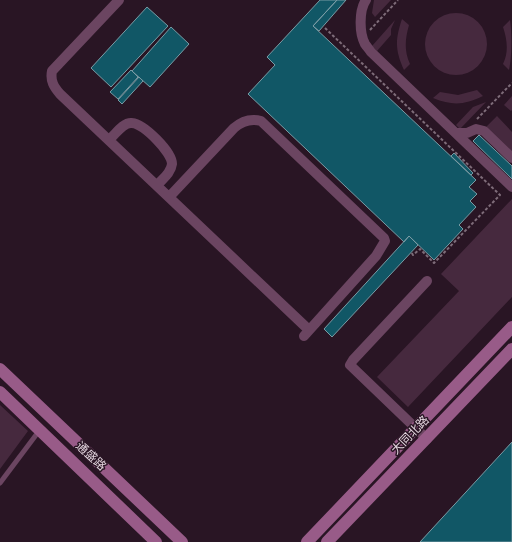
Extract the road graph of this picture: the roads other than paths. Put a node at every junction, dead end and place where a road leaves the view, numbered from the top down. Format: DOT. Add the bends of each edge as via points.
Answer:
graph roads {
  1 [pos="119,0"];
  2 [pos="126,0"];
  3 [pos="366,0"];
  4 [pos="456,134"];
  5 [pos="112,137"];
  6 [pos="512,158"];
  7 [pos="160,182"];
  8 [pos="512,187"];
  9 [pos="172,194"];
  10 [pos="427,281"];
  11 [pos="512,327"];
  12 [pos="308,331"];
  13 [pos="512,349"];
  14 [pos="0,369"];
  15 [pos="0,392"];
  16 [pos="416,428"];
  17 [pos="40,430"];
  18 [pos="428,439"];
  19 [pos="0,483"];
  20 [pos="156,542"];
  21 [pos="182,542"];
  22 [pos="307,542"];
  23 [pos="327,542"];
  1 -- 12 [label="street" via="52,71 50,77 53,85"];
  2 -- 5 [label="street" via="56,75 57,82 64,91"];
  3 -- 4 [label="street" via="361,17 364,43"];
  4 -- 6 [label="street" via="476,129 484,131"];
  4 -- 8 [label="street"];
  5 -- 7 [label="street"];
  5 -- 7 [label="street" via="126,124 132,123 145,129 167,150 172,163 169,172"];
  7 -- 9 [label="street"];
  9 -- 12 [label="street"];
  9 -- 12 [label="street" via="234,128 247,120 261,121 384,238 385,241 376,256"];
  10 -- 16 [label="street" via="350,365"];
  11 -- 16 [label="main road, 大同北路"];
  13 -- 18 [label="main road, 大同北路"];
  14 -- 21 [label="main road, 通盛路"];
  15 -- 17 [label="main road, 通盛路"];
  16 -- 18 [label="street"];
  16 -- 22 [label="main road, 大同北路"];
  17 -- 19 [label="lane"];
  17 -- 20 [label="main road, 通盛路"];
  18 -- 23 [label="main road, 大同北路"];
}
